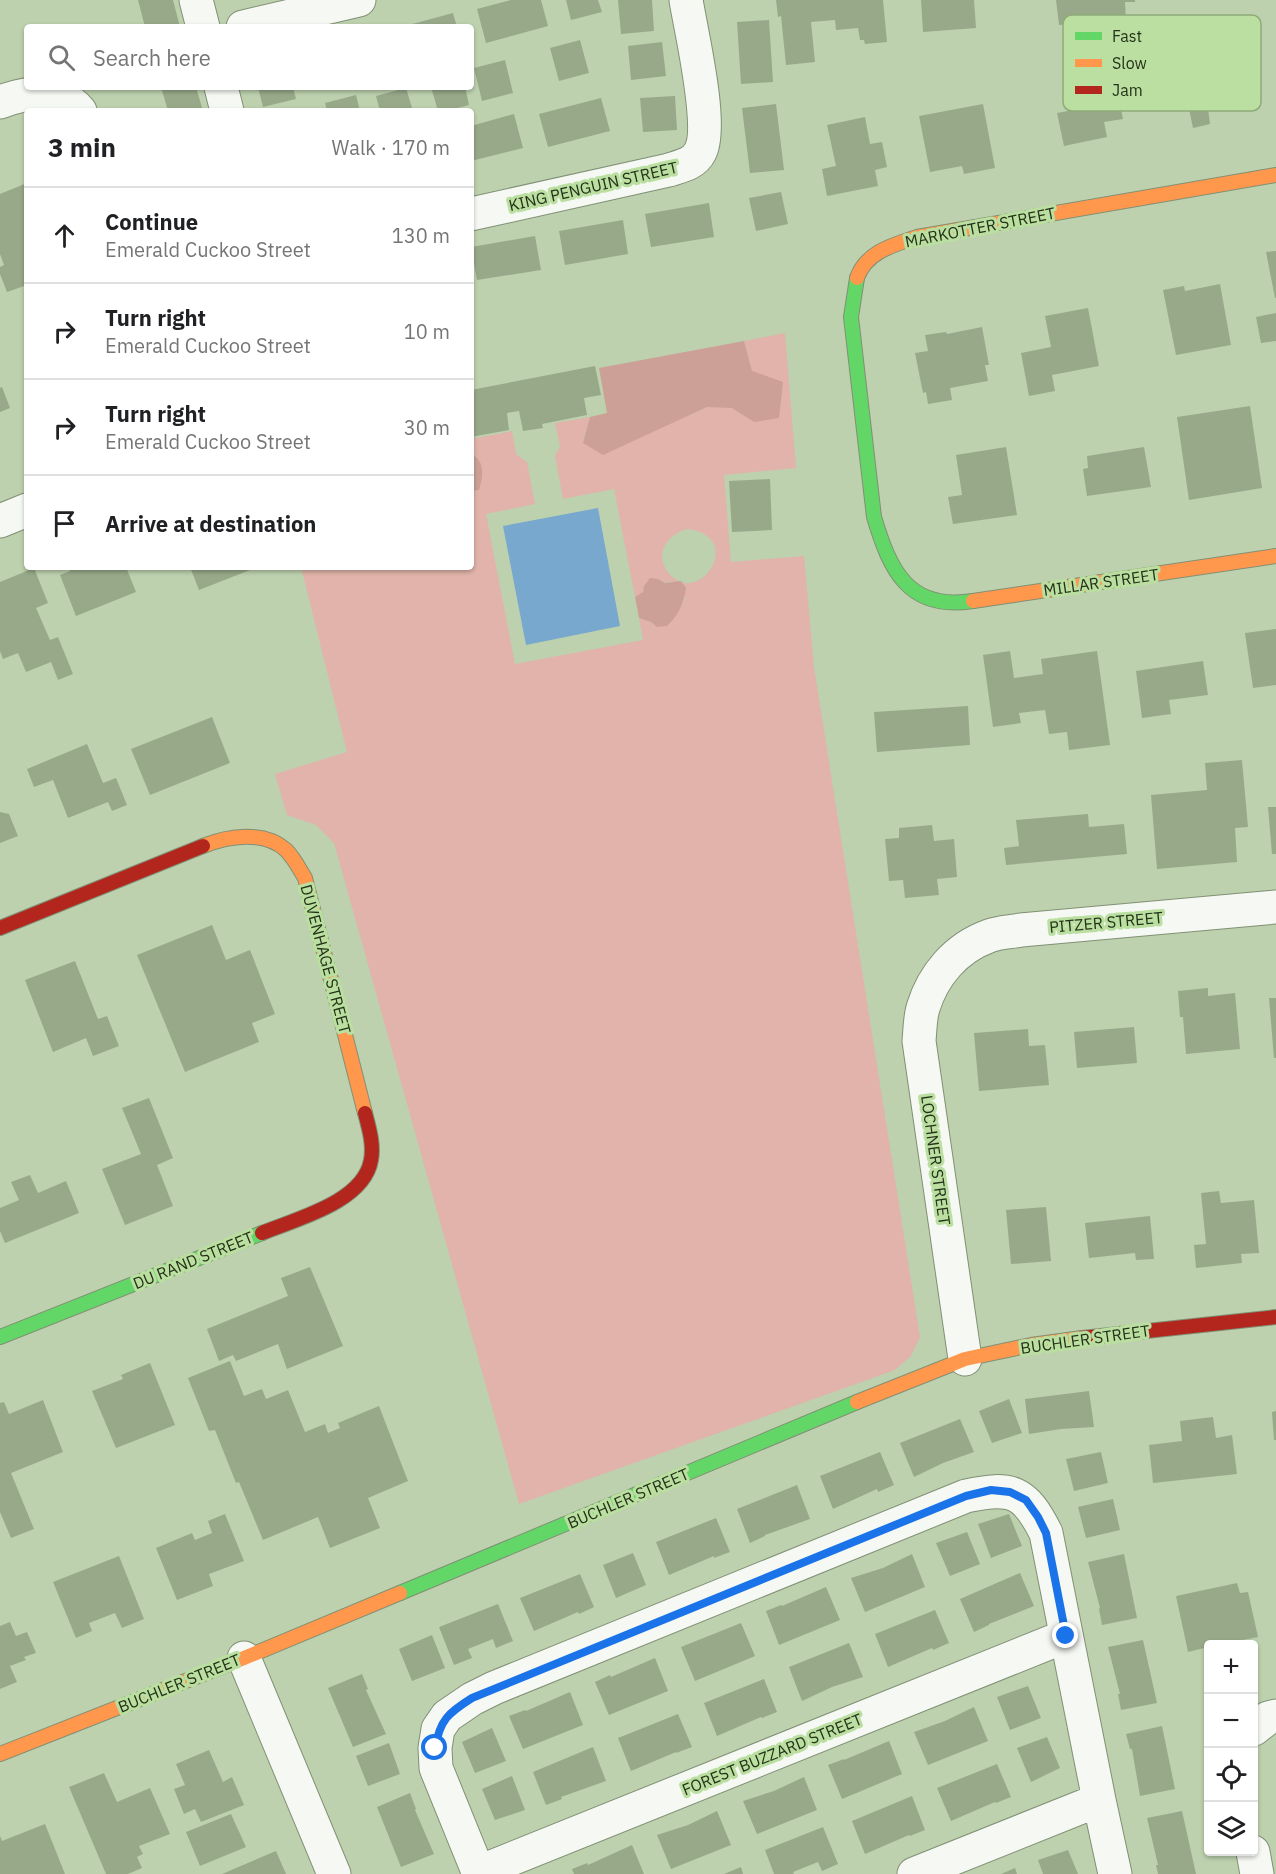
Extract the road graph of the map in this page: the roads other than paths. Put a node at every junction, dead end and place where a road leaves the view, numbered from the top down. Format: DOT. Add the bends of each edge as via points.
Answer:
graph roads {
  1 [pos="196,0"];
  2 [pos="359,0"];
  3 [pos="686,0"];
  4 [pos="202,24"];
  5 [pos="256,24"];
  6 [pos="221,90"];
  7 [pos="0,102"];
  8 [pos="77,108"];
  9 [pos="226,108"];
  10 [pos="1276,175"];
  11 [pos="474,213"];
  12 [pos="24,511"];
  13 [pos="0,521"];
  14 [pos="1276,556"];
  15 [pos="926,599"];
  16 [pos="1276,907"];
  17 [pos="0,928"];
  18 [pos="944,964"];
  19 [pos="371,1163"];
  20 [pos="1276,1317"];
  21 [pos="0,1337"];
  22 [pos="965,1359"];
  23 [pos="1066,1636"];
  24 [pos="244,1658"];
  25 [pos="1276,1716"];
  26 [pos="1258,1726"];
  27 [pos="0,1754"];
  28 [pos="1099,1800"];
  29 [pos="1254,1856"];
  30 [pos="479,1873"];
  31 [pos="334,1874"];
  32 [pos="914,1874"];
  33 [pos="1115,1874"];
  34 [pos="1257,1874"];
  1 -- 4 [label="street"];
  2 -- 5 [label="street"];
  3 -- 11 [label="street, KING PENGUIN STREET" via="706,119 705,139 692,162 669,171"];
  6 -- 9 [label="street"];
  7 -- 8 [label="street" via="27,93 45,93 68,100"];
  10 -- 15 [label="street, MARKOTTER STREET" via="917,237 891,245 858,271 851,317 874,517 891,566"];
  12 -- 13 [label="street"];
  14 -- 15 [label="street, MILLAR STREET" via="968,602"];
  16 -- 18 [label="street, PITZER STREET" via="1021,930 989,936"];
  17 -- 19 [label="street, DUVENHAGE STREET" via="210,843 259,836 280,844 297,862 305,878 369,1128"];
  18 -- 22 [label="street, LOCHNER STREET" via="922,1010 919,1041"];
  19 -- 21 [label="street, DU RAND STREET" via="348,1194 329,1206"];
  20 -- 22 [label="street, BUCHLER STREET" via="1104,1334"];
  22 -- 24 [label="street, BUCHLER STREET"];
  23 -- 28 [label="street"];
  23 -- 30 [label="street, FOREST BUZZARD STREET"];
  23 -- 30 [label="street" via="1046,1533 1026,1500 1010,1492 991,1490 966,1496 494,1688 458,1707 438,1730 436,1768"];
  24 -- 27 [label="street, BUCHLER STREET"];
  24 -- 31 [label="street"];
  25 -- 26 [label="street"];
  28 -- 32 [label="street"];
  28 -- 33 [label="street"];
  29 -- 34 [label="street"];
}
